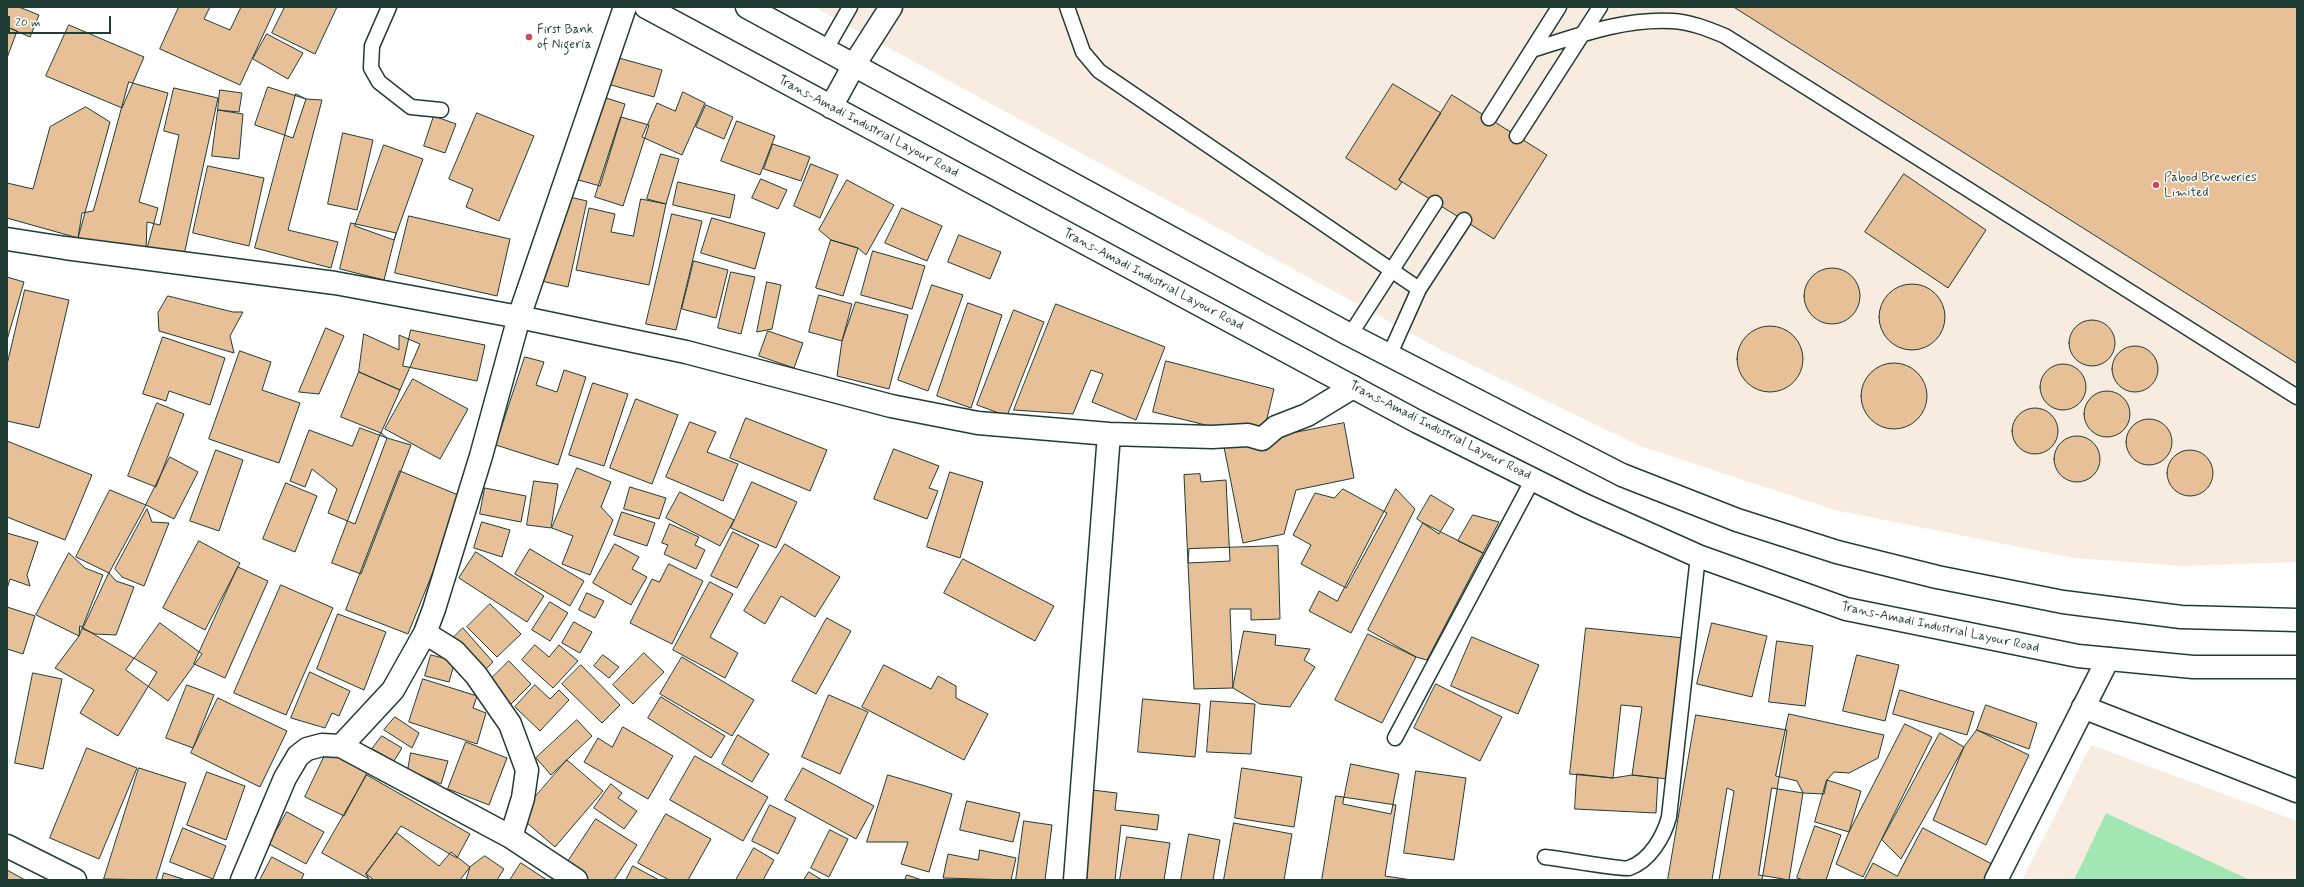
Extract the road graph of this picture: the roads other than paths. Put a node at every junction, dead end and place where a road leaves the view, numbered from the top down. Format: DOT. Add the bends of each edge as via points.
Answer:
graph roads {
  1 [pos="389,7"];
  2 [pos="625,7"];
  3 [pos="646,7"];
  4 [pos="747,7"];
  5 [pos="850,7"];
  6 [pos="891,7"];
  7 [pos="1067,7"];
  8 [pos="1559,7"];
  9 [pos="1600,7"];
  10 [pos="1582,35"];
  11 [pos="826,49"];
  12 [pos="1532,50"];
  13 [pos="854,65"];
  14 [pos="831,107"];
  15 [pos="441,110"];
  16 [pos="1489,118"];
  17 [pos="1517,136"];
  18 [pos="1435,203"];
  19 [pos="1464,220"];
  20 [pos="7,239"];
  21 [pos="1392,271"];
  22 [pos="1419,289"];
  23 [pos="518,317"];
  24 [pos="1350,335"];
  25 [pos="1389,356"];
  26 [pos="1353,387"];
  27 [pos="2297,397"];
  28 [pos="1109,434"];
  29 [pos="1533,479"];
  30 [pos="1698,556"];
  31 [pos="2297,620"];
  32 [pos="425,633"];
  33 [pos="2108,659"];
  34 [pos="2297,667"];
  35 [pos="2083,707"];
  36 [pos="1395,738"];
  37 [pos="341,746"];
  38 [pos="2297,791"];
  39 [pos="512,836"];
  40 [pos="7,846"];
  41 [pos="1545,857"];
  42 [pos="76,880"];
  43 [pos="242,880"];
  44 [pos="576,880"];
  45 [pos="1075,880"];
  46 [pos="1996,880"];
  1 -- 15 [label="lane" via="372,46 371,68 379,82 411,107"];
  2 -- 23 [label="street"];
  3 -- 14 [label="street, Trans-Amadi Industrial Layour Road"];
  4 -- 11 [label="street"];
  5 -- 11 [label="lane"];
  6 -- 13 [label="street"];
  7 -- 21 [label="lane" via="1083,52 1099,71"];
  8 -- 12 [label="lane"];
  9 -- 10 [label="lane"];
  10 -- 12 [label="lane"];
  10 -- 17 [label="lane"];
  10 -- 27 [label="lane" via="1628,24 1672,21 1699,26 1725,36"];
  11 -- 13 [label="street"];
  12 -- 16 [label="lane"];
  13 -- 14 [label="street"];
  13 -- 24 [label="street"];
  14 -- 26 [label="street, Trans-Amadi Industrial Layour Road"];
  18 -- 21 [label="lane"];
  19 -- 22 [label="lane"];
  20 -- 23 [label="street" via="335,283"];
  21 -- 22 [label="lane"];
  21 -- 24 [label="lane"];
  22 -- 25 [label="lane"];
  23 -- 28 [label="street" via="686,352 891,406 978,423"];
  23 -- 32 [label="street" via="481,456"];
  24 -- 25 [label="street"];
  25 -- 31 [label="street" via="1622,475 1737,520 1837,552 1937,577 2063,602 2181,617"];
  26 -- 28 [label="street" via="1307,415 1276,427 1262,439 1248,435 1212,437"];
  26 -- 29 [label="street, Trans-Amadi Industrial Layour Road"];
  28 -- 45 [label="street"];
  29 -- 30 [label="street, Trans-Amadi Industrial Layour Road"];
  29 -- 36 [label="lane"];
  30 -- 33 [label="street, Trans-Amadi Industrial Layour Road" via="1846,609 2078,656"];
  30 -- 41 [label="lane" via="1669,817 1665,833 1644,859 1629,869"];
  32 -- 37 [label="street" via="393,690"];
  32 -- 39 [label="street" via="454,651 476,676 510,724 527,770 523,798"];
  33 -- 34 [label="street, Trans-Amadi Industrial Layour Road" via="2193,667"];
  33 -- 35 [label="street"];
  35 -- 38 [label="street"];
  35 -- 46 [label="street"];
  37 -- 39 [label="street"];
  37 -- 43 [label="street" via="322,745 308,749 298,756 285,778"];
  39 -- 44 [label="street"];
  40 -- 42 [label="street"];
}
